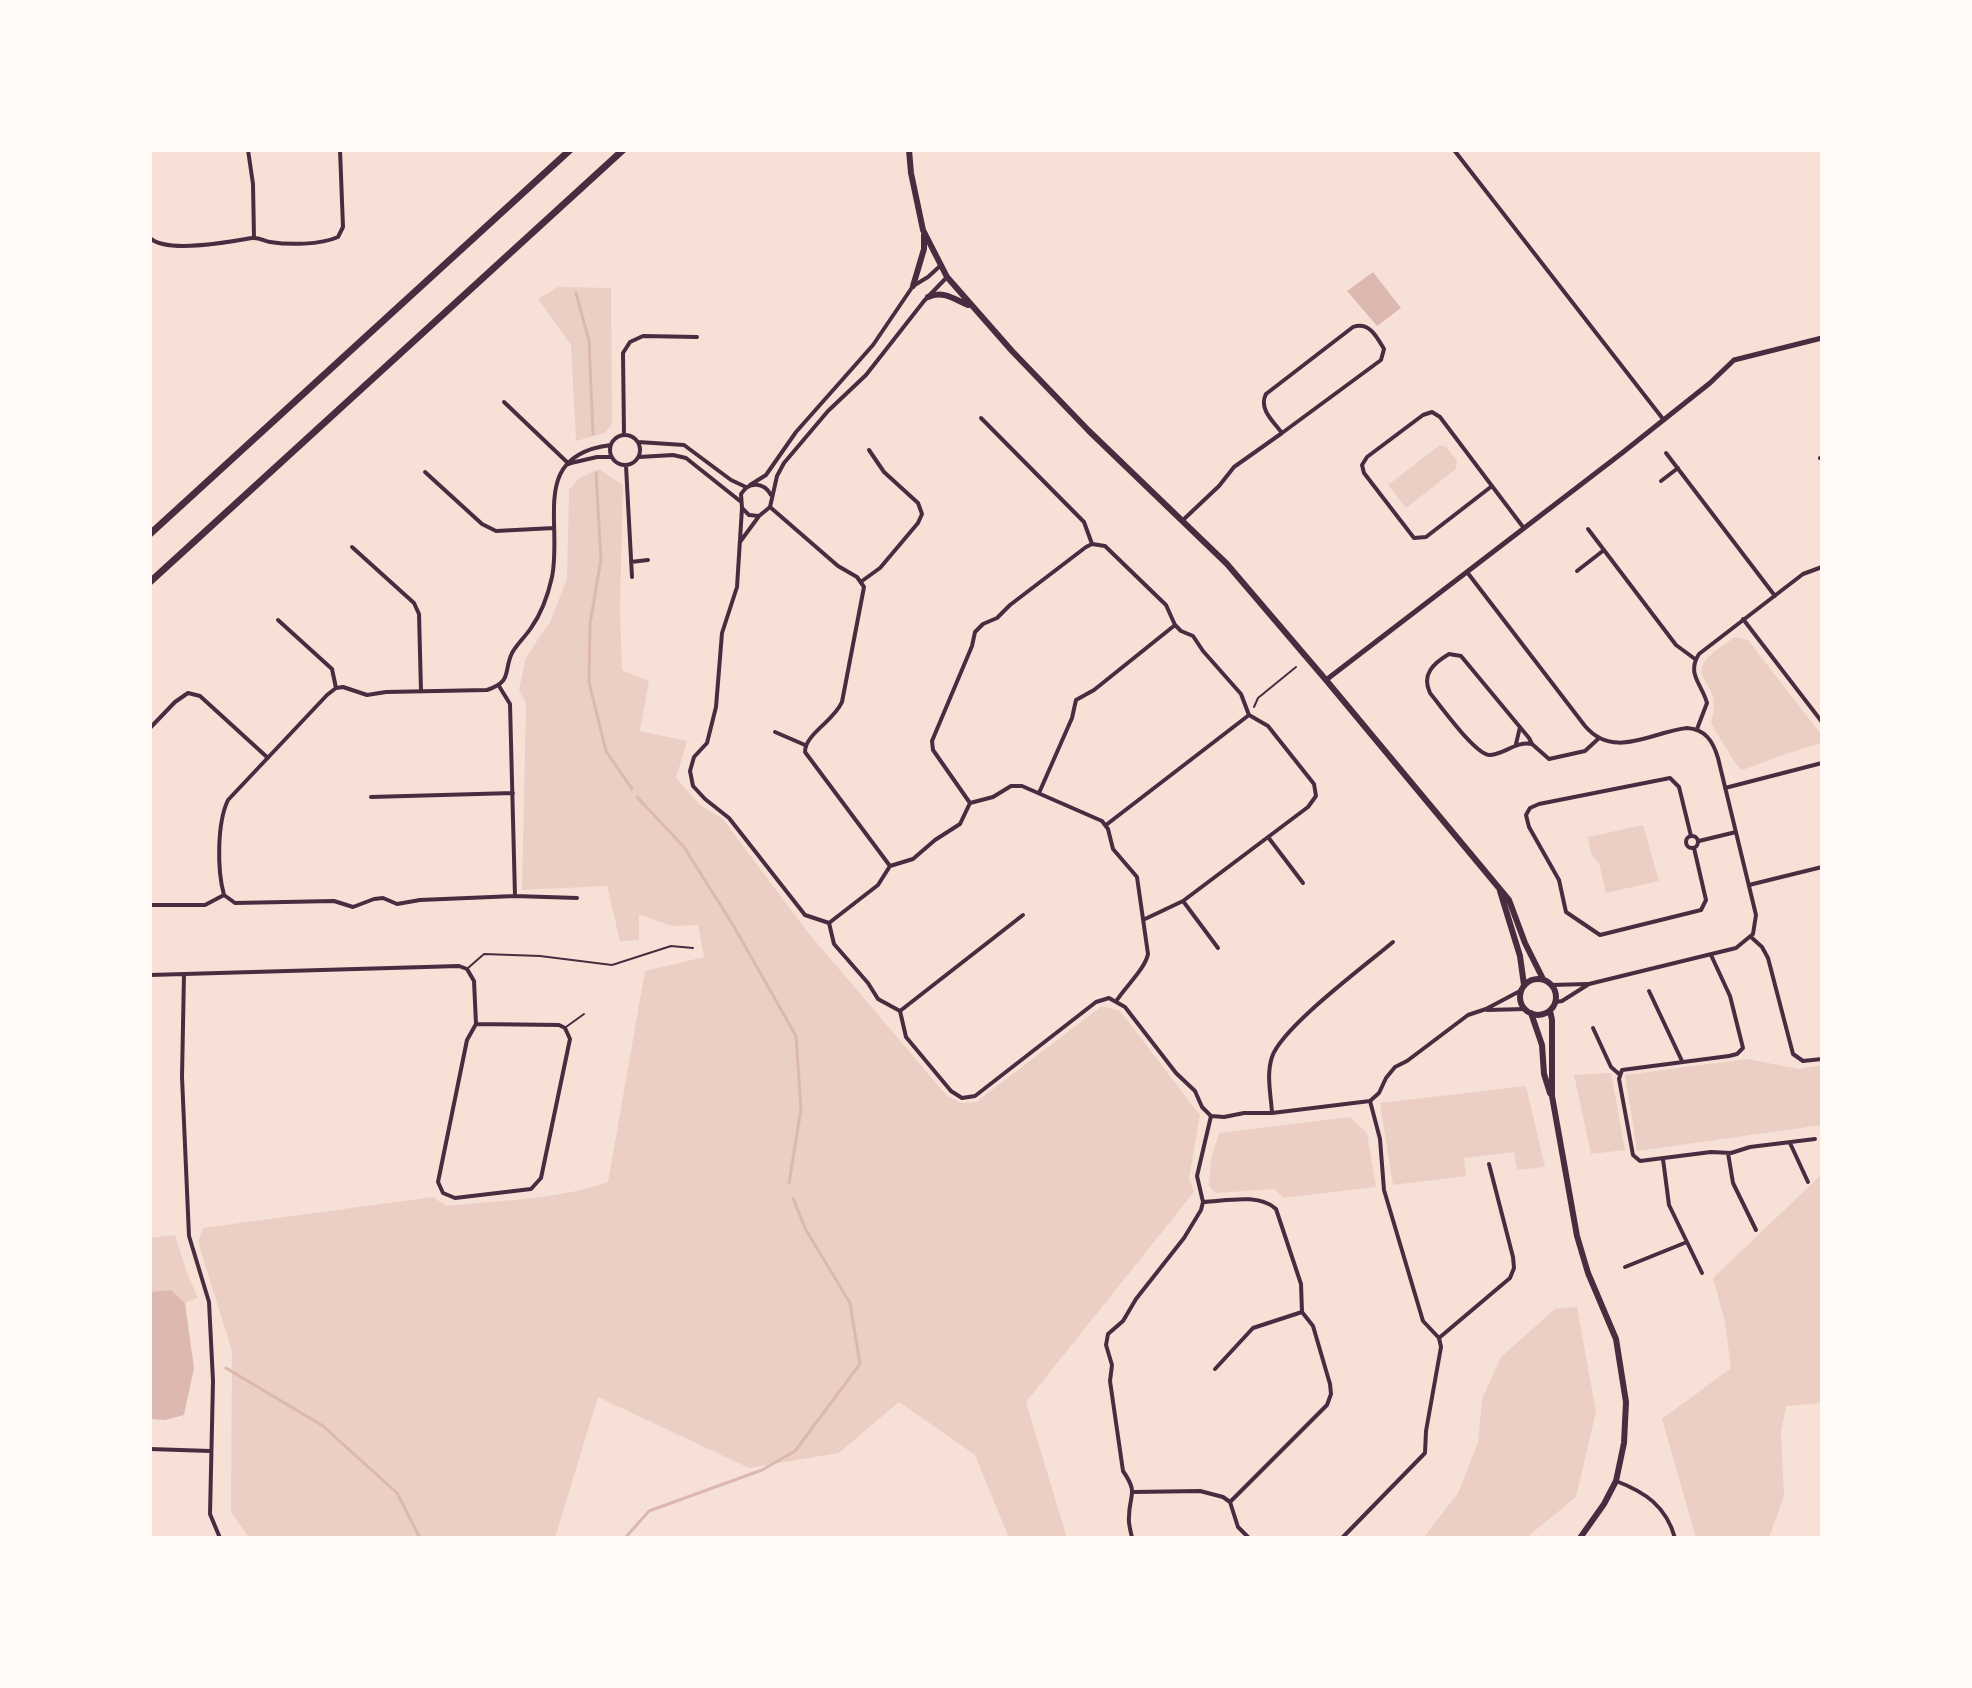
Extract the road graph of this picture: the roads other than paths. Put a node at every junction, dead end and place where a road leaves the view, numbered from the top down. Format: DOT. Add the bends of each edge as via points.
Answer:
graph roads {
  1 [pos="248,150"];
  2 [pos="340,150"];
  3 [pos="570,150"];
  4 [pos="623,150"];
  5 [pos="909,150"];
  6 [pos="1454,150"];
  7 [pos="923,230"];
  8 [pos="150,238"];
  9 [pos="254,238"];
  10 [pos="940,266"];
  11 [pos="947,277"];
  12 [pos="913,286"];
  13 [pos="928,297"];
  14 [pos="971,306"];
  15 [pos="697,337"];
  16 [pos="1822,338"];
  17 [pos="504,402"];
  18 [pos="981,418"];
  19 [pos="1663,419"];
  20 [pos="1282,433"];
  21 [pos="624,435"];
  22 [pos="638,442"];
  23 [pos="611,445"];
  24 [pos="869,450"];
  25 [pos="1666,453"];
  26 [pos="612,457"];
  27 [pos="639,457"];
  28 [pos="569,464"];
  29 [pos="626,466"];
  30 [pos="1678,468"];
  31 [pos="425,472"];
  32 [pos="1661,481"];
  33 [pos="748,486"];
  34 [pos="1492,486"];
  35 [pos="771,498"];
  36 [pos="740,501"];
  37 [pos="770,507"];
  38 [pos="742,508"];
  39 [pos="759,516"];
  40 [pos="1182,522"];
  41 [pos="1523,527"];
  42 [pos="554,528"];
  43 [pos="1588,529"];
  44 [pos="150,534"];
  45 [pos="739,543"];
  46 [pos="1092,544"];
  47 [pos="352,547"];
  48 [pos="1604,550"];
  49 [pos="648,560"];
  50 [pos="631,562"];
  51 [pos="1822,567"];
  52 [pos="1466,570"];
  53 [pos="1577,571"];
  54 [pos="632,577"];
  55 [pos="862,581"];
  56 [pos="150,582"];
  57 [pos="1775,596"];
  58 [pos="1743,619"];
  59 [pos="278,620"];
  60 [pos="1175,625"];
  61 [pos="1695,659"];
  62 [pos="1326,680"];
  63 [pos="499,686"];
  64 [pos="336,688"];
  65 [pos="421,691"];
  66 [pos="1249,715"];
  67 [pos="1822,722"];
  68 [pos="1520,727"];
  69 [pos="150,728"];
  70 [pos="1697,729"];
  71 [pos="775,732"];
  72 [pos="1598,739"];
  73 [pos="1516,744"];
  74 [pos="1532,744"];
  75 [pos="805,745"];
  76 [pos="268,758"];
  77 [pos="1822,763"];
  78 [pos="1725,788"];
  79 [pos="513,793"];
  80 [pos="1039,793"];
  81 [pos="371,797"];
  82 [pos="970,803"];
  83 [pos="1106,825"];
  84 [pos="1736,832"];
  85 [pos="1691,836"];
  86 [pos="1268,837"];
  87 [pos="1699,841"];
  88 [pos="1694,848"];
  89 [pos="890,866"];
  90 [pos="1822,867"];
  91 [pos="1303,883"];
  92 [pos="1749,885"];
  93 [pos="1500,891"];
  94 [pos="224,895"];
  95 [pos="515,896"];
  96 [pos="577,898"];
  97 [pos="1183,901"];
  98 [pos="150,905"];
  99 [pos="1023,915"];
  100 [pos="1145,919"];
  101 [pos="829,923"];
  102 [pos="1751,937"];
  103 [pos="1393,942"];
  104 [pos="693,948"];
  105 [pos="1218,948"];
  106 [pos="1711,954"];
  107 [pos="467,969"];
  108 [pos="184,974"];
  109 [pos="150,975"];
  110 [pos="1543,979"];
  111 [pos="1589,984"];
  112 [pos="1552,985"];
  113 [pos="1522,988"];
  114 [pos="1649,991"];
  115 [pos="1117,1000"];
  116 [pos="1556,1002"];
  117 [pos="1486,1009"];
  118 [pos="900,1011"];
  119 [pos="1528,1011"];
  120 [pos="1550,1011"];
  121 [pos="584,1014"];
  122 [pos="476,1024"];
  123 [pos="565,1028"];
  124 [pos="1593,1028"];
  125 [pos="1822,1059"];
  126 [pos="1682,1061"];
  127 [pos="1619,1074"];
  128 [pos="1552,1096"];
  129 [pos="1370,1101"];
  130 [pos="1272,1113"];
  131 [pos="1211,1116"];
  132 [pos="1815,1139"];
  133 [pos="1790,1143"];
  134 [pos="1728,1153"];
  135 [pos="1663,1159"];
  136 [pos="1489,1164"];
  137 [pos="1808,1182"];
  138 [pos="1203,1202"];
  139 [pos="1756,1230"];
  140 [pos="1687,1242"];
  141 [pos="1625,1267"];
  142 [pos="1702,1273"];
  143 [pos="1302,1312"];
  144 [pos="1439,1338"];
  145 [pos="1215,1369"];
  146 [pos="150,1449"];
  147 [pos="210,1451"];
  148 [pos="1616,1481"];
  149 [pos="1134,1492"];
  150 [pos="1230,1502"];
  151 [pos="220,1538"];
  152 [pos="1132,1538"];
  153 [pos="1249,1538"];
  154 [pos="1342,1538"];
  155 [pos="1580,1538"];
  156 [pos="1675,1538"];
  1 -- 9 [label="street"];
  2 -- 9 [label="street" via="343,227 338,237 274,242"];
  3 -- 44 [label="highway"];
  4 -- 56 [label="highway"];
  5 -- 7 [label="main road"];
  6 -- 19 [label="street"];
  7 -- 10 [label="main road"];
  7 -- 12 [label="main road" via="924,249"];
  8 -- 9 [label="street" via="161,245"];
  10 -- 11 [label="main road"];
  10 -- 12 [label="street"];
  11 -- 13 [label="street"];
  11 -- 14 [label="main road"];
  12 -- 33 [label="street" via="873,345 796,432 766,475"];
  13 -- 14 [label="main road" via="937,293"];
  13 -- 35 [label="street" via="866,375 784,463"];
  14 -- 40 [label="main road"];
  15 -- 21 [label="street" via="643,336 630,342 623,353"];
  16 -- 19 [label="street" via="1738,357"];
  17 -- 28 [label="street"];
  18 -- 46 [label="street" via="1084,522"];
  19 -- 41 [label="street"];
  20 -- 20 [label="street" via="1263,407 1264,396 1353,327 1368,328 1384,349 1381,360"];
  20 -- 40 [label="street" via="1234,467"];
  21 -- 22 [label="street"];
  21 -- 23 [label="street"];
  22 -- 27 [label="street"];
  22 -- 33 [label="street" via="689,447 731,480"];
  23 -- 26 [label="street"];
  23 -- 28 [label="street" via="584,450"];
  24 -- 55 [label="street" via="922,514 880,568"];
  25 -- 30 [label="street"];
  26 -- 28 [label="street"];
  26 -- 29 [label="street"];
  27 -- 29 [label="street"];
  27 -- 36 [label="street" via="686,458"];
  28 -- 42 [label="street" via="553,496"];
  29 -- 50 [label="street"];
  30 -- 32 [label="street"];
  30 -- 57 [label="street"];
  31 -- 42 [label="street" via="496,531"];
  33 -- 35 [label="street" via="764,486"];
  33 -- 36 [label="street"];
  34 -- 34 [label="street" via="1417,539 1362,465 1432,412"];
  34 -- 41 [label="street"];
  35 -- 37 [label="street"];
  36 -- 38 [label="street"];
  37 -- 39 [label="street"];
  37 -- 55 [label="street"];
  38 -- 39 [label="street"];
  38 -- 45 [label="street"];
  39 -- 45 [label="street"];
  40 -- 62 [label="main road" via="1227,564"];
  41 -- 52 [label="street"];
  42 -- 63 [label="street" via="545,602 511,655 508,675"];
  43 -- 48 [label="street"];
  45 -- 101 [label="street" via="737,587 722,633 716,707 707,743 691,767 693,786 729,818 805,915"];
  46 -- 60 [label="street" via="1115,554 1166,605"];
  46 -- 82 [label="street" via="975,632 932,741"];
  47 -- 65 [label="street" via="414,603 419,614"];
  48 -- 53 [label="street"];
  48 -- 61 [label="street" via="1676,645"];
  49 -- 50 [label="street"];
  50 -- 54 [label="street"];
  51 -- 57 [label="street" via="1807,571"];
  52 -- 62 [label="street"];
  52 -- 72 [label="street"];
  55 -- 75 [label="street" via="842,702 833,719"];
  57 -- 58 [label="street"];
  58 -- 61 [label="street"];
  58 -- 67 [label="street"];
  59 -- 64 [label="street" via="332,669"];
  60 -- 66 [label="street" via="1193,636 1241,694"];
  60 -- 80 [label="street" via="1076,700"];
  61 -- 70 [label="street" via="1693,673 1707,703"];
  62 -- 93 [label="main road"];
  63 -- 65 [label="street"];
  63 -- 79 [label="street" via="510,704"];
  64 -- 65 [label="street" via="367,695"];
  64 -- 76 [label="street"];
  66 -- 83 [label="street"];
  66 -- 86 [label="street" via="1268,726 1314,784 1316,796"];
  68 -- 73 [label="street"];
  68 -- 73 [label="street" via="1461,656 1449,654 1430,668 1430,693 1479,751 1492,755"];
  68 -- 74 [label="street"];
  69 -- 76 [label="street" via="188,693 200,696"];
  70 -- 72 [label="street" via="1617,744"];
  70 -- 78 [label="street" via="1712,743"];
  71 -- 75 [label="street"];
  72 -- 74 [label="street" via="1585,751 1553,759"];
  73 -- 74 [label="street"];
  75 -- 89 [label="street" via="809,759"];
  76 -- 94 [label="street" via="222,812"];
  77 -- 78 [label="street"];
  78 -- 84 [label="street"];
  79 -- 81 [label="street"];
  79 -- 95 [label="street"];
  80 -- 82 [label="street" via="1017,786"];
  80 -- 83 [label="street"];
  82 -- 89 [label="street" via="960,824 913,859"];
  83 -- 100 [label="street" via="1113,849 1137,877"];
  84 -- 87 [label="street"];
  84 -- 92 [label="street"];
  85 -- 87 [label="street"];
  85 -- 88 [label="street" via="1686,844"];
  85 -- 88 [label="street" via="1679,787 1670,778 1539,804 1526,815 1559,880 1566,912 1600,935 1703,908 1706,900"];
  86 -- 91 [label="street"];
  86 -- 97 [label="street"];
  87 -- 88 [label="street"];
  89 -- 101 [label="street" via="878,885"];
  90 -- 92 [label="street"];
  92 -- 102 [label="street" via="1757,920"];
  93 -- 110 [label="main road" via="1513,907"];
  93 -- 113 [label="main road" via="1520,956"];
  94 -- 95 [label="street" via="235,903 334,901 353,907 374,899 407,905"];
  94 -- 98 [label="street" via="205,905"];
  95 -- 96 [label="street"];
  97 -- 100 [label="street"];
  97 -- 105 [label="street"];
  99 -- 118 [label="street"];
  100 -- 115 [label="street" via="1147,960"];
  101 -- 118 [label="street" via="834,944 878,999"];
  102 -- 106 [label="street" via="1736,948"];
  102 -- 125 [label="street" via="1768,958 1793,1054 1803,1061"];
  103 -- 130 [label="street" via="1279,1044 1270,1067"];
  104 -- 107 [label="lane" via="671,946 612,965 484,954"];
  106 -- 111 [label="street"];
  106 -- 126 [label="street" via="1730,996 1743,1048 1729,1056"];
  107 -- 108 [label="street"];
  107 -- 122 [label="street" via="474,981"];
  108 -- 109 [label="street"];
  108 -- 147 [label="street" via="189,1236 209,1302"];
  110 -- 112 [label="main road"];
  110 -- 113 [label="main road"];
  111 -- 112 [label="street"];
  111 -- 116 [label="street"];
  112 -- 116 [label="main road"];
  113 -- 117 [label="street"];
  113 -- 119 [label="main road" via="1520,1000"];
  114 -- 126 [label="street"];
  115 -- 118 [label="street" via="1096,1002 975,1096 962,1098 906,1037"];
  115 -- 131 [label="street"];
  116 -- 120 [label="main road"];
  117 -- 119 [label="street"];
  117 -- 129 [label="street" via="1464,1018 1395,1067"];
  119 -- 120 [label="main road"];
  119 -- 128 [label="main road" via="1541,1039 1545,1083"];
  120 -- 128 [label="main road"];
  121 -- 123 [label="lane"];
  122 -- 123 [label="street"];
  122 -- 123 [label="street" via="467,1040 438,1182 443,1193 455,1198 531,1189 541,1178 570,1039"];
  124 -- 127 [label="street"];
  126 -- 127 [label="street" via="1627,1068"];
  127 -- 135 [label="street" via="1633,1155 1640,1161"];
  128 -- 148 [label="main road" via="1577,1236 1616,1339 1623,1375 1626,1419"];
  129 -- 130 [label="street"];
  129 -- 144 [label="street" via="1384,1190 1423,1321"];
  130 -- 131 [label="street"];
  131 -- 138 [label="street" via="1197,1176"];
  132 -- 133 [label="street"];
  133 -- 134 [label="street"];
  133 -- 137 [label="street"];
  134 -- 135 [label="street"];
  134 -- 139 [label="street" via="1733,1183"];
  135 -- 140 [label="street" via="1667,1199"];
  136 -- 144 [label="street" via="1514,1268 1510,1278"];
  138 -- 143 [label="street" via="1258,1200 1276,1209 1301,1284"];
  138 -- 149 [label="street" via="1184,1238 1108,1334 1123,1471"];
  140 -- 141 [label="street"];
  140 -- 142 [label="street"];
  143 -- 145 [label="street" via="1253,1328"];
  143 -- 150 [label="street" via="1313,1326 1331,1394 1327,1405"];
  144 -- 154 [label="street" via="1425,1453"];
  146 -- 147 [label="street"];
  147 -- 151 [label="street" via="210,1514"];
  148 -- 155 [label="main road"];
  148 -- 156 [label="street" via="1653,1501"];
  149 -- 150 [label="street" via="1200,1491"];
  149 -- 152 [label="street"];
  150 -- 153 [label="street" via="1238,1527"];
}
